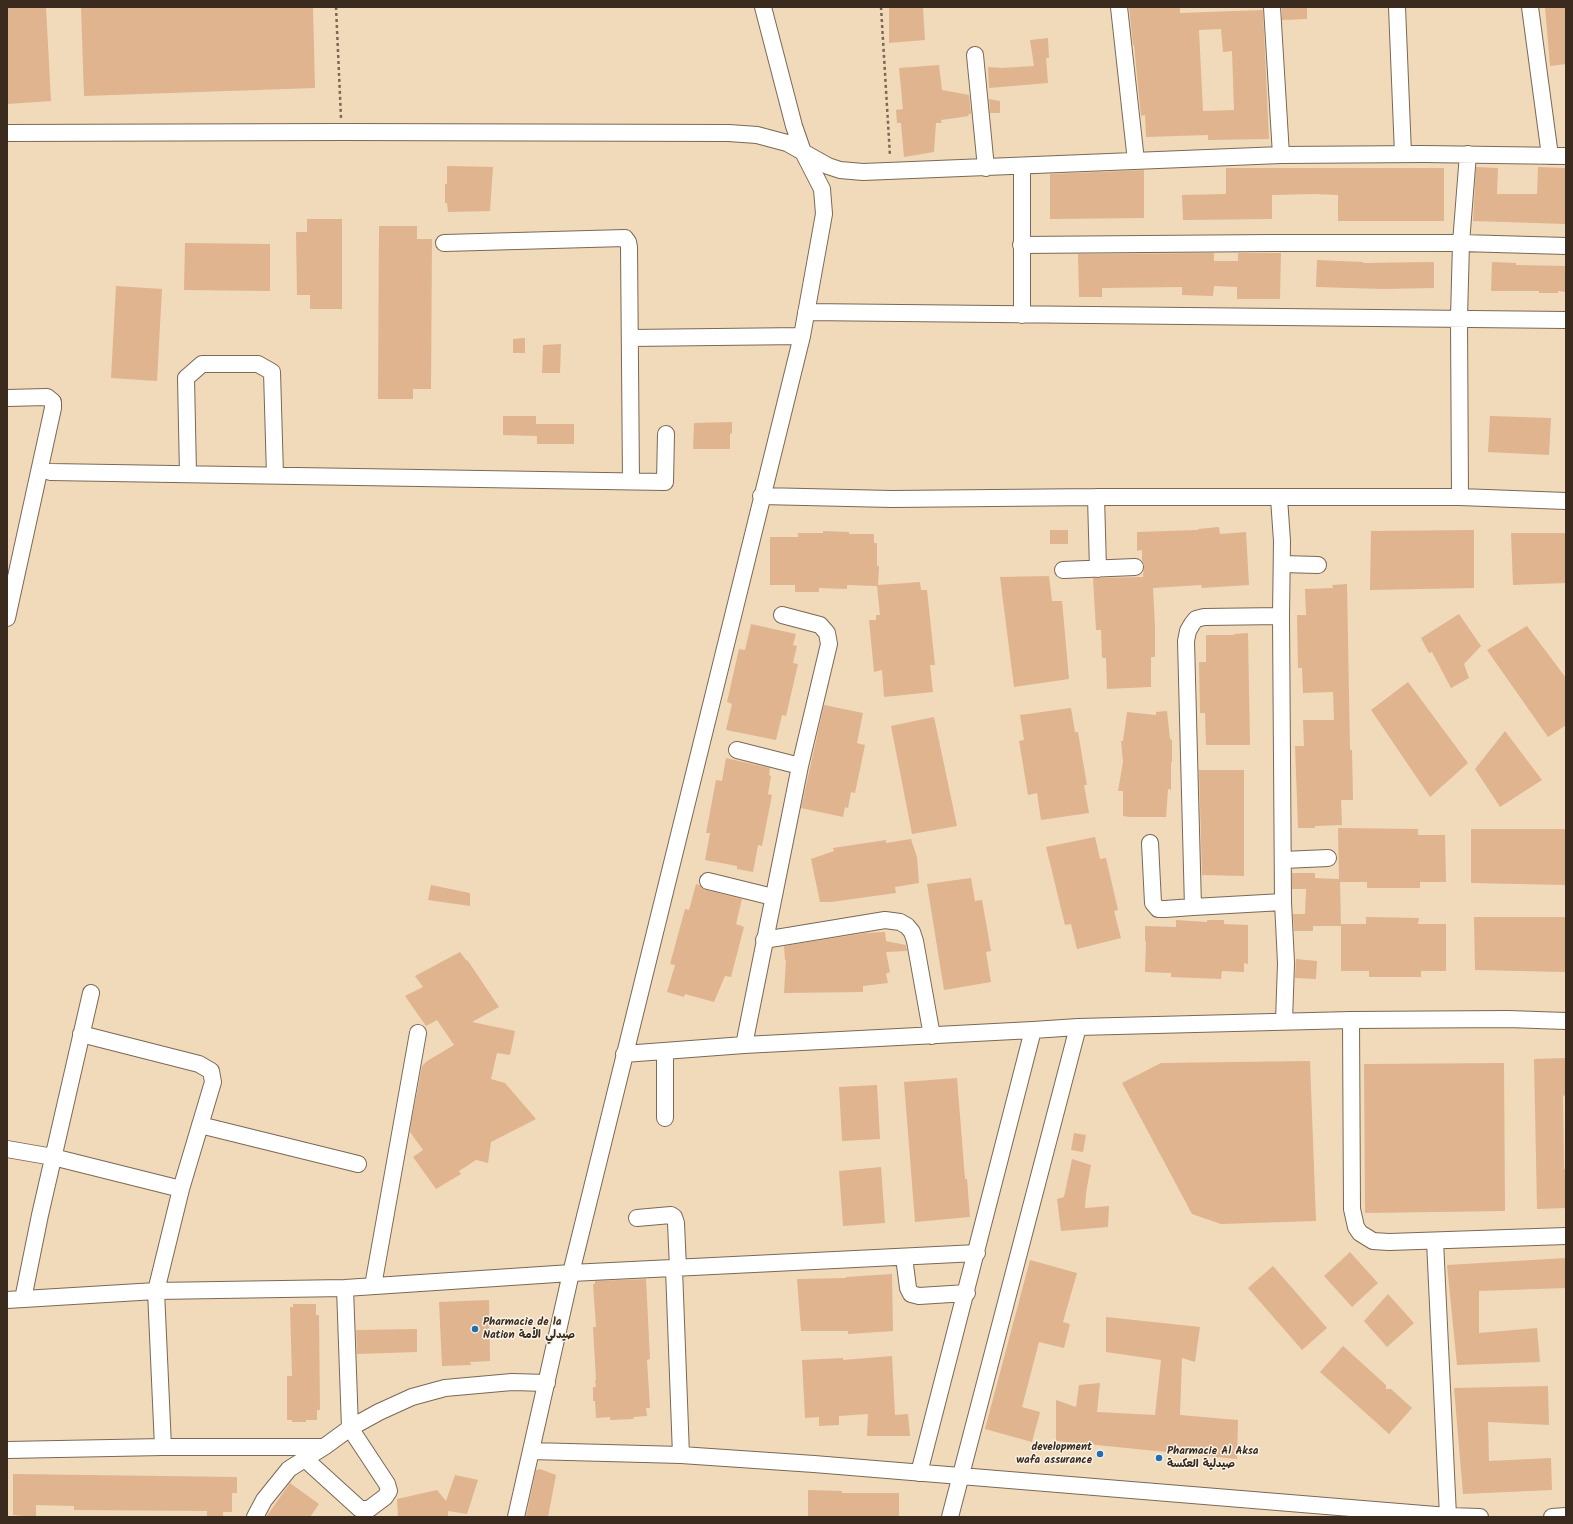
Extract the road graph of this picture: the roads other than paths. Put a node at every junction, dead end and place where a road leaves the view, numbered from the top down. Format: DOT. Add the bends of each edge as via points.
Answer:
graph roads {
  1 [pos="763,7"];
  2 [pos="1118,7"];
  3 [pos="1272,7"];
  4 [pos="1397,7"];
  5 [pos="1530,7"];
  6 [pos="974,55"];
  7 [pos="7,133"];
  8 [pos="802,152"];
  9 [pos="1402,154"];
  10 [pos="1468,154"];
  11 [pos="1280,155"];
  12 [pos="1550,156"];
  13 [pos="1566,156"];
  14 [pos="1136,161"];
  15 [pos="1022,166"];
  16 [pos="986,168"];
  17 [pos="1461,243"];
  18 [pos="444,244"];
  19 [pos="1021,245"];
  20 [pos="1566,246"];
  21 [pos="806,312"];
  22 [pos="1022,315"];
  23 [pos="1459,318"];
  24 [pos="1566,320"];
  25 [pos="802,336"];
  26 [pos="630,338"];
  27 [pos="7,398"];
  28 [pos="666,434"];
  29 [pos="50,472"];
  30 [pos="188,474"];
  31 [pos="275,475"];
  32 [pos="631,481"];
  33 [pos="761,496"];
  34 [pos="1096,497"];
  35 [pos="1460,497"];
  36 [pos="1279,498"];
  37 [pos="1566,501"];
  38 [pos="1282,564"];
  39 [pos="1318,565"];
  40 [pos="1135,567"];
  41 [pos="1098,569"];
  42 [pos="1063,570"];
  43 [pos="782,615"];
  44 [pos="1281,616"];
  45 [pos="7,618"];
  46 [pos="737,750"];
  47 [pos="800,766"];
  48 [pos="1150,844"];
  49 [pos="1328,858"];
  50 [pos="1283,860"];
  51 [pos="708,880"];
  52 [pos="773,897"];
  53 [pos="1283,902"];
  54 [pos="1193,907"];
  55 [pos="764,940"];
  56 [pos="91,993"];
  57 [pos="1351,1020"];
  58 [pos="1284,1021"];
  59 [pos="1566,1021"];
  60 [pos="1078,1027"];
  61 [pos="1033,1030"];
  62 [pos="418,1033"];
  63 [pos="82,1034"];
  64 [pos="932,1036"];
  65 [pos="744,1045"];
  66 [pos="665,1052"];
  67 [pos="624,1054"];
  68 [pos="665,1118"];
  69 [pos="200,1125"];
  70 [pos="7,1149"];
  71 [pos="53,1157"];
  72 [pos="358,1164"];
  73 [pos="181,1189"];
  74 [pos="637,1218"];
  75 [pos="1566,1236"];
  76 [pos="1434,1241"];
  77 [pos="977,1253"];
  78 [pos="904,1257"];
  79 [pos="676,1268"];
  80 [pos="571,1273"];
  81 [pos="374,1286"];
  82 [pos="345,1288"];
  83 [pos="156,1291"];
  84 [pos="967,1293"];
  85 [pos="15,1300"];
  86 [pos="547,1383"];
  87 [pos="350,1428"];
  88 [pos="163,1447"];
  89 [pos="324,1447"];
  90 [pos="7,1450"];
  91 [pos="531,1450"];
  92 [pos="681,1455"];
  93 [pos="306,1459"];
  94 [pos="919,1473"];
  95 [pos="961,1477"];
  96 [pos="1448,1516"];
  97 [pos="1566,1516"];
  98 [pos="255,1517"];
  99 [pos="516,1517"];
  100 [pos="950,1517"];
  101 [pos="1480,1517"];
  102 [pos="1552,1517"];
  1 -- 8 [label="street"];
  2 -- 14 [label="street"];
  3 -- 11 [label="street"];
  4 -- 9 [label="street"];
  5 -- 12 [label="street"];
  6 -- 16 [label="street"];
  7 -- 8 [label="street" via="728,134 757,135 787,144"];
  8 -- 16 [label="street" via="840,170 863,172"];
  8 -- 21 [label="street" via="822,189 824,214"];
  9 -- 10 [label="street"];
  9 -- 11 [label="street"];
  10 -- 12 [label="street"];
  10 -- 17 [label="street"];
  11 -- 14 [label="street"];
  12 -- 13 [label="street"];
  14 -- 15 [label="street"];
  15 -- 16 [label="street"];
  15 -- 19 [label="street"];
  17 -- 19 [label="street"];
  17 -- 20 [label="street"];
  17 -- 23 [label="street"];
  18 -- 26 [label="street" via="625,238 629,247"];
  19 -- 22 [label="street"];
  21 -- 22 [label="street"];
  21 -- 25 [label="street"];
  22 -- 23 [label="street"];
  23 -- 24 [label="street"];
  23 -- 35 [label="street"];
  25 -- 26 [label="street"];
  25 -- 33 [label="street"];
  26 -- 32 [label="street"];
  27 -- 45 [label="street" via="47,397 53,402 53,408"];
  28 -- 32 [label="street" via="665,482"];
  29 -- 30 [label="street"];
  30 -- 31 [label="street"];
  30 -- 31 [label="street" via="186,378 202,364 258,364 272,372"];
  31 -- 32 [label="street"];
  33 -- 34 [label="street" via="892,499"];
  33 -- 67 [label="street" via="685,814"];
  34 -- 36 [label="street"];
  34 -- 41 [label="street"];
  35 -- 36 [label="street"];
  35 -- 37 [label="street"];
  36 -- 38 [label="street"];
  38 -- 39 [label="street"];
  38 -- 44 [label="street"];
  40 -- 41 [label="street"];
  41 -- 42 [label="street"];
  43 -- 47 [label="street" via="820,625 829,638"];
  44 -- 50 [label="street"];
  44 -- 54 [label="street" via="1204,617 1196,619 1188,631 1186,641"];
  46 -- 47 [label="street"];
  47 -- 52 [label="street"];
  48 -- 54 [label="street" via="1153,903 1158,908 1165,909"];
  49 -- 50 [label="street"];
  50 -- 53 [label="street"];
  51 -- 52 [label="street"];
  52 -- 55 [label="street"];
  53 -- 54 [label="street"];
  53 -- 58 [label="street" via="1286,963"];
  55 -- 64 [label="street" via="886,920 907,926 915,941"];
  55 -- 65 [label="street"];
  56 -- 63 [label="street"];
  57 -- 58 [label="street"];
  57 -- 59 [label="street"];
  57 -- 76 [label="street" via="1352,1210 1356,1227 1360,1233 1373,1241"];
  58 -- 60 [label="street"];
  60 -- 61 [label="street"];
  60 -- 95 [label="street"];
  61 -- 64 [label="street"];
  61 -- 77 [label="street"];
  62 -- 81 [label="street"];
  63 -- 69 [label="street" via="199,1064 211,1071 213,1082"];
  63 -- 71 [label="street"];
  64 -- 65 [label="street"];
  65 -- 66 [label="street"];
  66 -- 67 [label="street"];
  66 -- 68 [label="street"];
  67 -- 80 [label="street"];
  69 -- 72 [label="street"];
  69 -- 73 [label="street"];
  70 -- 71 [label="street"];
  71 -- 73 [label="street"];
  71 -- 85 [label="street"];
  73 -- 83 [label="street"];
  74 -- 79 [label="street" via="671,1215 674,1217"];
  75 -- 76 [label="street"];
  76 -- 96 [label="street"];
  77 -- 78 [label="street"];
  77 -- 84 [label="street"];
  78 -- 79 [label="street"];
  78 -- 84 [label="street" via="911,1294 919,1296"];
  79 -- 80 [label="street"];
  79 -- 92 [label="street"];
  80 -- 81 [label="street"];
  80 -- 86 [label="street"];
  81 -- 82 [label="street"];
  82 -- 83 [label="street"];
  82 -- 87 [label="street"];
  83 -- 85 [label="street"];
  83 -- 88 [label="street"];
  84 -- 94 [label="street"];
  86 -- 87 [label="street" via="512,1382 444,1388 379,1412"];
  86 -- 91 [label="street"];
  87 -- 89 [label="street"];
  87 -- 93 [label="street" via="388,1487 389,1491 385,1497 369,1508 360,1509"];
  88 -- 89 [label="street"];
  88 -- 90 [label="street"];
  89 -- 93 [label="street"];
  91 -- 92 [label="street"];
  91 -- 99 [label="street"];
  92 -- 94 [label="street"];
  93 -- 98 [label="street" via="289,1469 264,1500"];
  94 -- 95 [label="street"];
  95 -- 96 [label="street"];
  95 -- 100 [label="street"];
  96 -- 101 [label="street"];
  97 -- 102 [label="street"];
}
